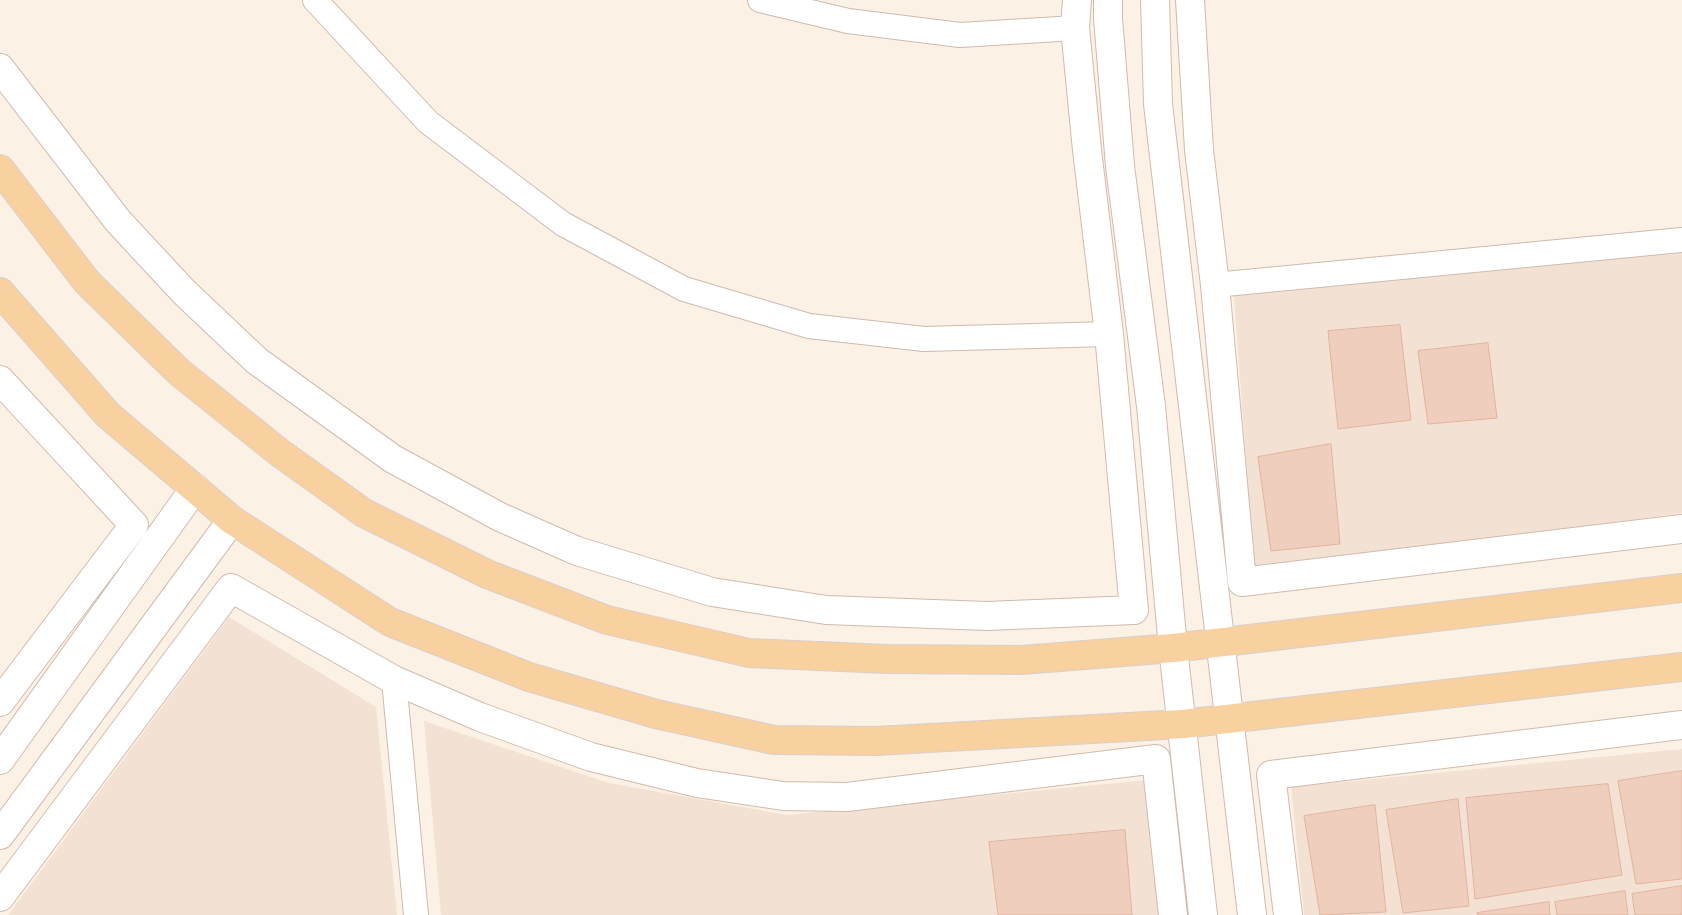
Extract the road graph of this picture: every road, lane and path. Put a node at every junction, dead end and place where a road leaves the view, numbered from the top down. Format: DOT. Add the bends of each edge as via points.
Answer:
graph roads {
  1 [pos="315,0"];
  2 [pos="760,0"];
  3 [pos="1077,0"];
  4 [pos="1108,0"];
  5 [pos="1155,0"];
  6 [pos="1190,0"];
  7 [pos="1075,28"];
  8 [pos="0,68"];
  9 [pos="0,169"];
  10 [pos="1682,240"];
  11 [pos="1215,285"];
  12 [pos="0,292"];
  13 [pos="1109,334"];
  14 [pos="0,380"];
  15 [pos="195,488"];
  16 [pos="232,520"];
  17 [pos="1682,529"];
  18 [pos="1682,588"];
  19 [pos="1219,643"];
  20 [pos="1173,648"];
  21 [pos="1682,667"];
  22 [pos="394,680"];
  23 [pos="0,702"];
  24 [pos="1228,718"];
  25 [pos="1183,724"];
  26 [pos="1682,725"];
  27 [pos="0,760"];
  28 [pos="0,836"];
  29 [pos="0,898"];
  30 [pos="416,915"];
  31 [pos="1173,915"];
  32 [pos="1203,915"];
  33 [pos="1252,915"];
  34 [pos="1288,915"];
  1 -- 13 [label="street" via="428,122 563,224 684,288 809,326 915,338"];
  2 -- 7 [label="street" via="848,21 960,35"];
  3 -- 7 [label="main road"];
  4 -- 20 [label="main road" via="1120,166 1151,406"];
  5 -- 19 [label="main road" via="1158,104"];
  6 -- 11 [label="main road" via="1199,150"];
  7 -- 13 [label="main road"];
  8 -- 13 [label="main road" via="118,221 184,292 257,361 393,459 500,517 578,551 712,592 826,610 987,616 1134,610"];
  9 -- 20 [label="main road" via="87,282 179,372 280,453 364,513 487,574 607,620 749,653 1022,660"];
  10 -- 11 [label="street"];
  11 -- 17 [label="main road" via="1242,582"];
  12 -- 15 [label="main road" via="108,415"];
  14 -- 23 [label="main road" via="134,525"];
  15 -- 16 [label="main road"];
  15 -- 27 [label="main road"];
  16 -- 25 [label="main road" via="390,622 529,677 683,720 774,740 876,741"];
  16 -- 28 [label="main road"];
  18 -- 19 [label="main road"];
  19 -- 20 [label="main road"];
  19 -- 24 [label="main road"];
  20 -- 25 [label="main road"];
  21 -- 24 [label="main road"];
  22 -- 29 [label="main road" via="231,588"];
  22 -- 30 [label="street"];
  22 -- 31 [label="main road" via="480,718 591,757 697,783 783,796 847,797 1156,759"];
  24 -- 25 [label="main road"];
  24 -- 33 [label="main road"];
  25 -- 32 [label="main road"];
  26 -- 34 [label="main road" via="1271,775"];
}
